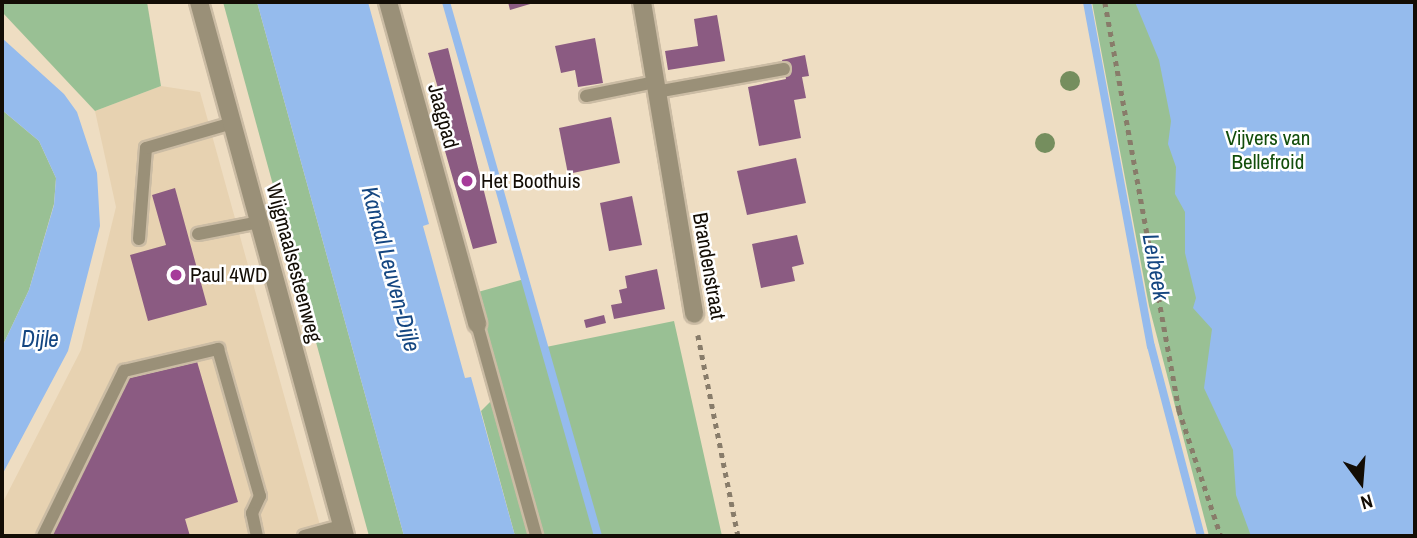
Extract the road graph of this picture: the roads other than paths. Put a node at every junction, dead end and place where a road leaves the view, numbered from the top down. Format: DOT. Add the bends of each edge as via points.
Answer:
graph roads {
  1 [pos="199,2"];
  2 [pos="388,2"];
  3 [pos="642,2"];
  4 [pos="784,69"];
  5 [pos="655,87"];
  6 [pos="586,96"];
  7 [pos="232,124"];
  8 [pos="259,222"];
  9 [pos="198,234"];
  10 [pos="139,239"];
  11 [pos="694,314"];
  12 [pos="477,324"];
  13 [pos="343,531"];
  14 [pos="43,536"];
  15 [pos="257,536"];
  16 [pos="304,536"];
  17 [pos="536,536"];
  1 -- 7 [label="street, Wijgmaalsesteenweg"];
  2 -- 12 [label="street, Jaagpad"];
  3 -- 5 [label="street, Brandenstraat"];
  4 -- 5 [label="lane"];
  5 -- 6 [label="lane"];
  5 -- 11 [label="street, Brandenstraat"];
  7 -- 8 [label="street, Wijgmaalsesteenweg"];
  7 -- 10 [label="lane" via="146,148"];
  8 -- 9 [label="lane"];
  8 -- 13 [label="street, Wijgmaalsesteenweg"];
  12 -- 17 [label="lane"];
  13 -- 16 [label="lane"];
  14 -- 15 [label="lane" via="124,372 218,349 260,496 252,513"];
}
